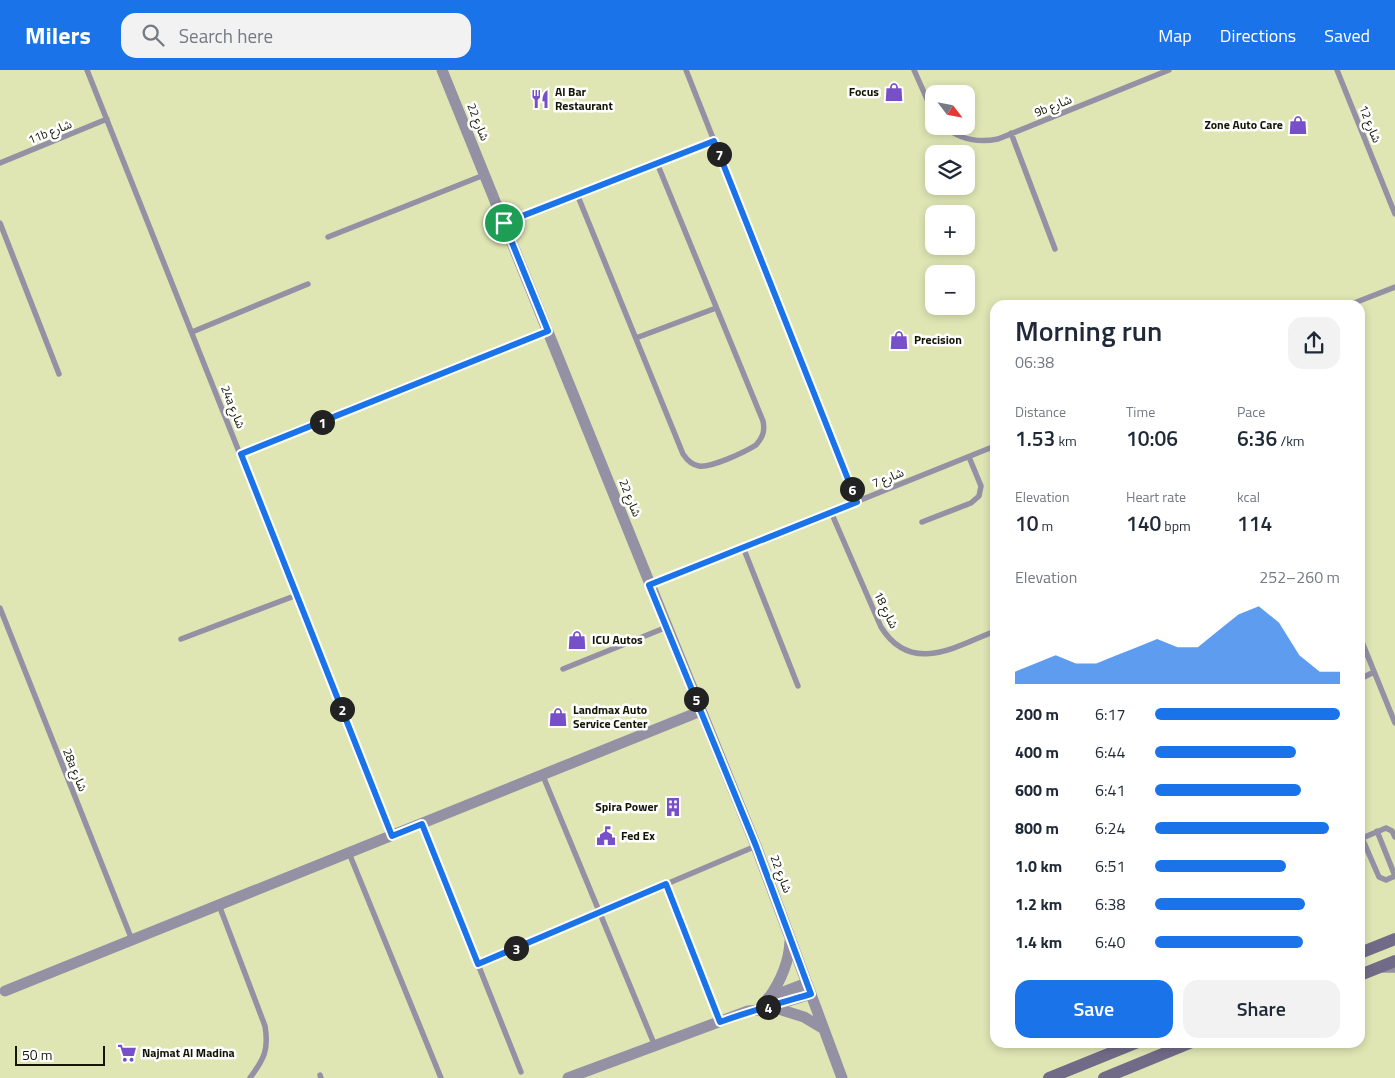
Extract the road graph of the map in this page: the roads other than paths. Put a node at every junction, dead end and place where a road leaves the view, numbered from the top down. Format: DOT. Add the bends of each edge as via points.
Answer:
graph roads {
  1 [pos="87,70"];
  2 [pos="442,70"];
  3 [pos="686,70"];
  4 [pos="914,70"];
  5 [pos="1169,70"];
  6 [pos="1337,70"];
  7 [pos="925,95"];
  8 [pos="107,119"];
  9 [pos="1011,134"];
  10 [pos="957,135"];
  11 [pos="714,141"];
  12 [pos="0,163"];
  13 [pos="656,163"];
  14 [pos="485,175"];
  15 [pos="577,194"];
  16 [pos="1395,214"];
  17 [pos="0,222"];
  18 [pos="504,223"];
  19 [pos="328,237"];
  20 [pos="1055,249"];
  21 [pos="308,284"];
  22 [pos="1395,286"];
  23 [pos="1361,300"];
  24 [pos="716,308"];
  25 [pos="548,331"];
  26 [pos="192,332"];
  27 [pos="636,338"];
  28 [pos="59,374"];
  29 [pos="990,448"];
  30 [pos="241,454"];
  31 [pos="969,457"];
  32 [pos="857,502"];
  33 [pos="831,512"];
  34 [pos="922,522"];
  35 [pos="743,547"];
  36 [pos="649,585"];
  37 [pos="297,595"];
  38 [pos="0,608"];
  39 [pos="667,627"];
  40 [pos="990,633"];
  41 [pos="181,639"];
  42 [pos="1365,650"];
  43 [pos="563,669"];
  44 [pos="1374,672"];
  45 [pos="1365,676"];
  46 [pos="798,686"];
  47 [pos="701,712"];
  48 [pos="1395,721"];
  49 [pos="543,776"];
  50 [pos="422,824"];
  51 [pos="1377,832"];
  52 [pos="392,836"];
  53 [pos="1365,836"];
  54 [pos="1395,837"];
  55 [pos="756,846"];
  56 [pos="1365,847"];
  57 [pos="349,854"];
  58 [pos="1395,876"];
  59 [pos="666,884"];
  60 [pos="219,905"];
  61 [pos="601,912"];
  62 [pos="790,937"];
  63 [pos="132,940"];
  64 [pos="1395,940"];
  65 [pos="1365,952"];
  66 [pos="1395,961"];
  67 [pos="478,964"];
  68 [pos="1373,970"];
  69 [pos="1395,970"];
  70 [pos="1365,973"];
  71 [pos="809,988"];
  72 [pos="5,991"];
  73 [pos="769,1002"];
  74 [pos="720,1022"];
  75 [pos="824,1029"];
  76 [pos="655,1046"];
  77 [pos="1123,1048"];
  78 [pos="1177,1048"];
  79 [pos="521,1072"];
  80 [pos="250,1078"];
  81 [pos="441,1078"];
  82 [pos="568,1078"];
  83 [pos="842,1078"];
  84 [pos="1049,1078"];
  85 [pos="1104,1078"];
  1 -- 8 [label="lane, 24a شارع"];
  2 -- 14 [label="street, شارع 22"];
  3 -- 11 [label="lane"];
  4 -- 7 [label="lane"];
  5 -- 9 [label="lane, 9b شارع"];
  6 -- 16 [label="lane, شارع 12"];
  8 -- 12 [label="lane, 11b شارع"];
  8 -- 26 [label="lane, 24a شارع"];
  9 -- 10 [label="lane, 9b شارع" via="978,141"];
  9 -- 20 [label="lane"];
  11 -- 13 [label="lane"];
  11 -- 32 [label="lane"];
  13 -- 15 [label="lane"];
  13 -- 24 [label="lane"];
  14 -- 18 [label="street, شارع 22"];
  14 -- 19 [label="lane"];
  15 -- 18 [label="lane"];
  15 -- 27 [label="lane"];
  17 -- 28 [label="lane"];
  18 -- 25 [label="street, شارع 22"];
  21 -- 26 [label="lane"];
  22 -- 23 [label="lane"];
  24 -- 27 [label="lane"];
  24 -- 27 [label="lane" via="764,428 756,445 712,464 692,464 683,454"];
  25 -- 30 [label="lane"];
  25 -- 36 [label="street, شارع 22"];
  26 -- 30 [label="lane, 24a شارع"];
  29 -- 31 [label="lane, شارع 7"];
  30 -- 37 [label="lane, 24a شارع"];
  31 -- 32 [label="lane, شارع 7"];
  31 -- 34 [label="lane" via="980,486 979,496 971,503"];
  32 -- 33 [label="lane, شارع 7"];
  33 -- 35 [label="lane, شارع 7"];
  33 -- 40 [label="lane, شارع 18" via="881,627 900,648 918,654 937,654"];
  35 -- 36 [label="lane, شارع 7"];
  35 -- 46 [label="lane"];
  36 -- 39 [label="street, شارع 22"];
  37 -- 41 [label="lane"];
  37 -- 52 [label="lane, 24a شارع"];
  38 -- 63 [label="lane, 28a شارع"];
  39 -- 43 [label="lane"];
  39 -- 47 [label="street, شارع 22"];
  42 -- 44 [label="lane"];
  44 -- 45 [label="lane"];
  44 -- 48 [label="lane"];
  47 -- 49 [label="street"];
  47 -- 55 [label="street, شارع 22"];
  49 -- 50 [label="street"];
  49 -- 61 [label="lane"];
  50 -- 52 [label="street"];
  50 -- 67 [label="lane"];
  51 -- 53 [label="lane"];
  51 -- 54 [label="lane" via="1389,828"];
  51 -- 58 [label="lane"];
  52 -- 57 [label="street"];
  55 -- 59 [label="lane"];
  55 -- 62 [label="street, شارع 22"];
  56 -- 58 [label="lane" via="1379,878 1386,880"];
  57 -- 60 [label="street"];
  57 -- 81 [label="lane"];
  59 -- 61 [label="lane"];
  59 -- 74 [label="lane"];
  60 -- 63 [label="street"];
  60 -- 80 [label="lane" via="265,1026 265,1056"];
  61 -- 67 [label="lane"];
  61 -- 76 [label="lane"];
  62 -- 71 [label="street, شارع 22"];
  62 -- 73 [label="street, شارع 22" via="787,963"];
  63 -- 72 [label="street"];
  64 -- 65 [label="main road"];
  66 -- 68 [label="main road"];
  67 -- 79 [label="lane"];
  68 -- 69 [label="lane"];
  68 -- 70 [label="main road"];
  71 -- 73 [label="street"];
  71 -- 75 [label="street, شارع 22"];
  73 -- 74 [label="street"];
  73 -- 75 [label="street"];
  74 -- 76 [label="street"];
  75 -- 83 [label="street, شارع 22"];
  76 -- 82 [label="street"];
  77 -- 84 [label="main road"];
  78 -- 85 [label="main road"];
}
